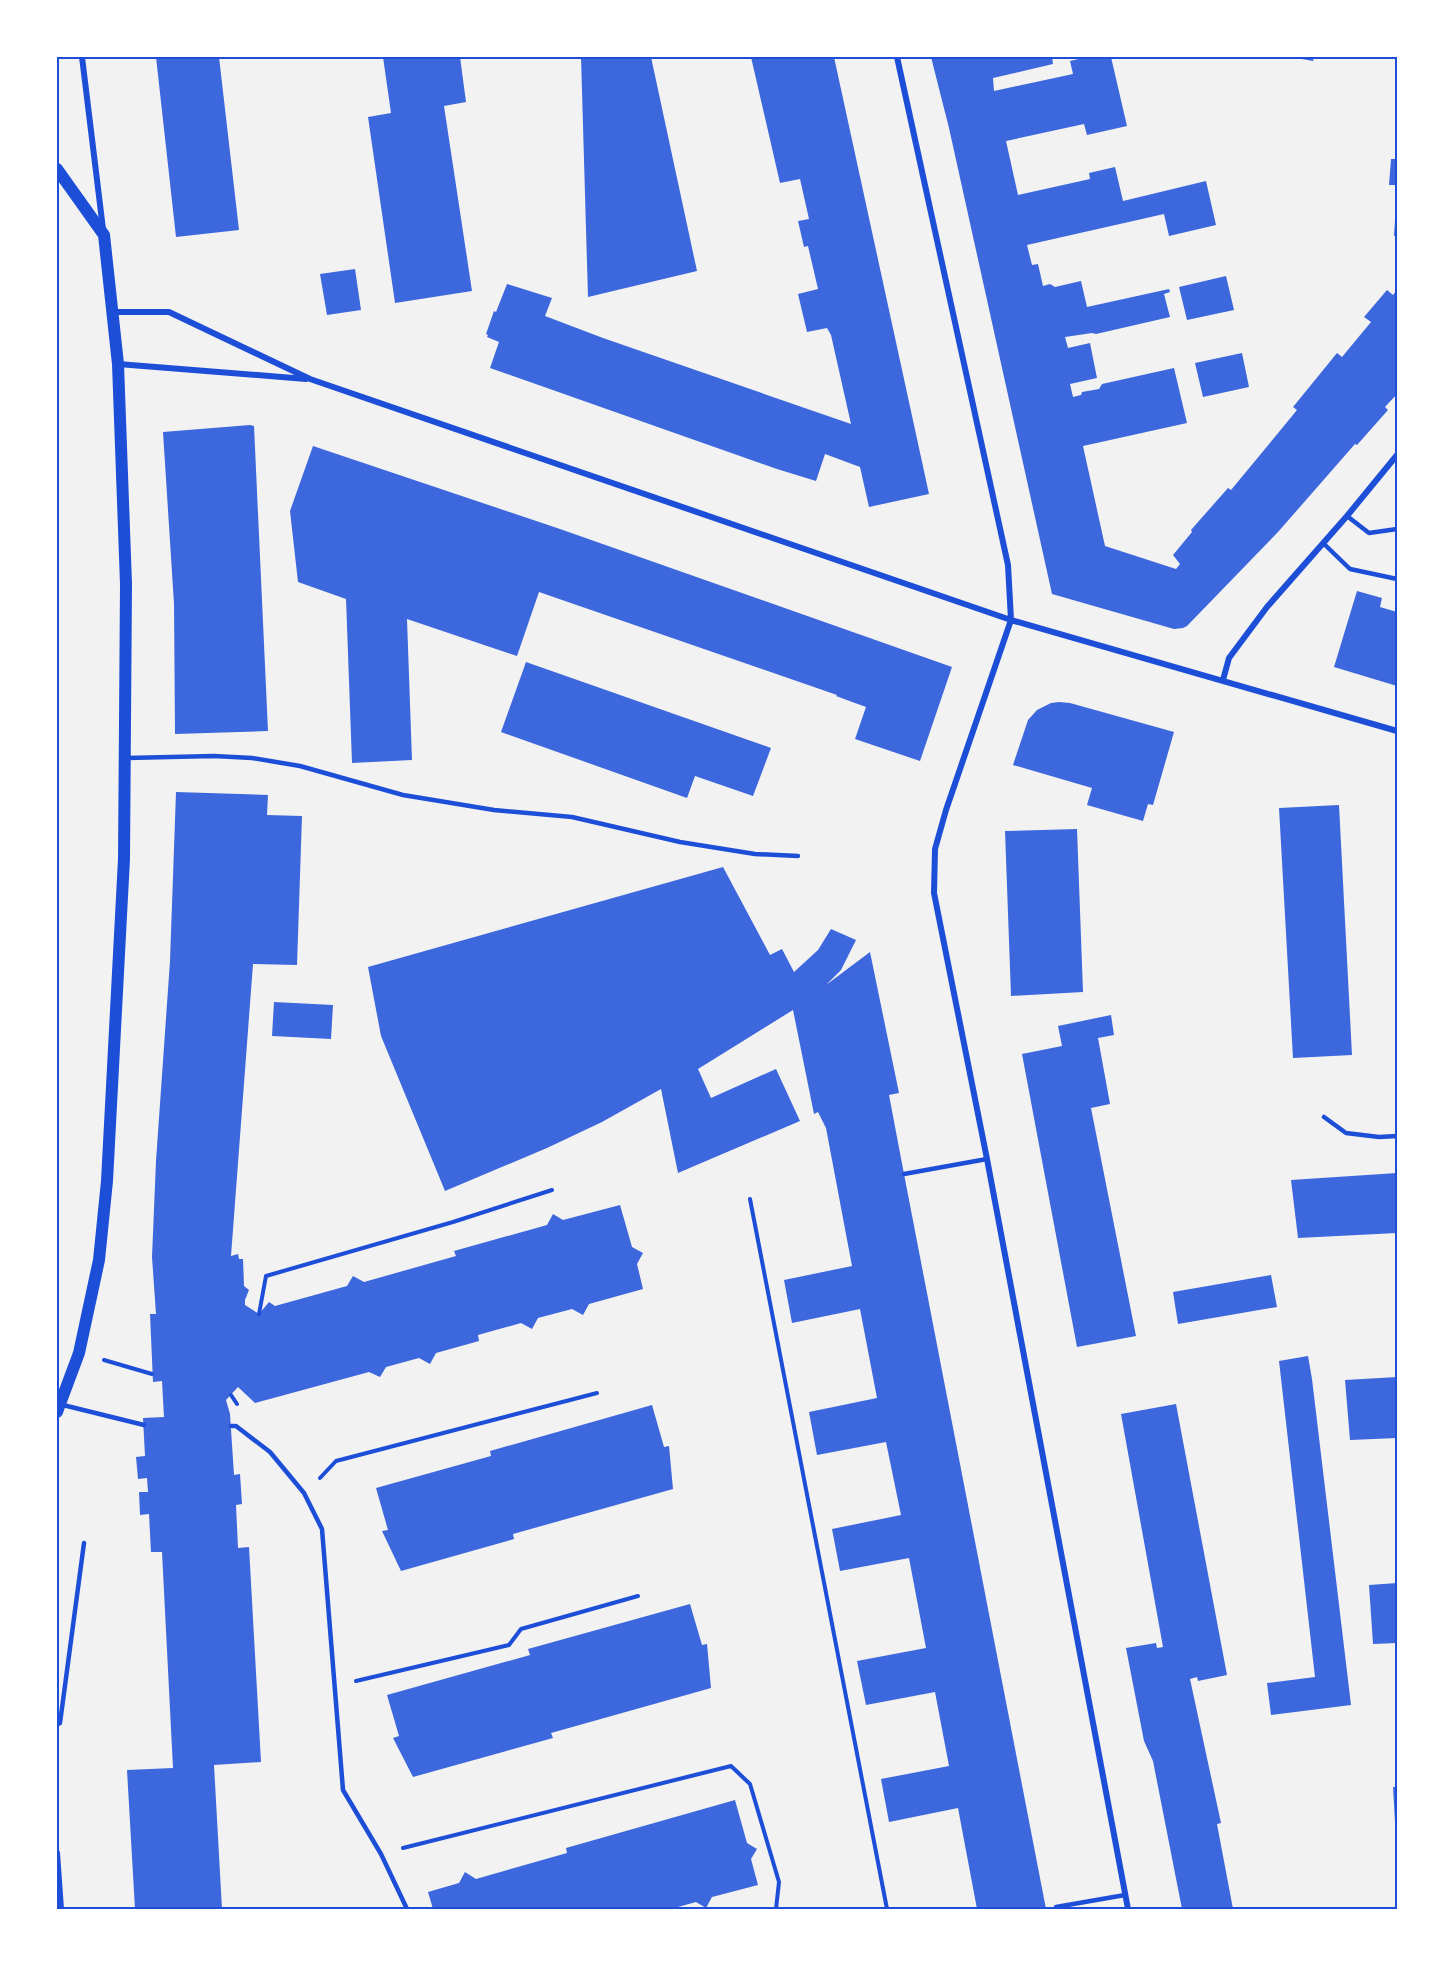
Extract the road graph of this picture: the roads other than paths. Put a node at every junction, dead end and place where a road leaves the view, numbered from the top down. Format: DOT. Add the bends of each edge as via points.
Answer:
graph roads {
  1 [pos="82,57"];
  2 [pos="897,57"];
  3 [pos="57,169"];
  4 [pos="104,235"];
  5 [pos="113,312"];
  6 [pos="118,364"];
  7 [pos="310,379"];
  8 [pos="1397,455"];
  9 [pos="1347,516"];
  10 [pos="1397,529"];
  11 [pos="1323,543"];
  12 [pos="1397,579"];
  13 [pos="1011,620"];
  14 [pos="1223,680"];
  15 [pos="1397,731"];
  16 [pos="124,758"];
  17 [pos="798,856"];
  18 [pos="1324,1117"];
  19 [pos="1397,1136"];
  20 [pos="987,1159"];
  21 [pos="903,1174"];
  22 [pos="58,1408"];
  23 [pos="144,1425"];
  24 [pos="231,1426"];
  25 [pos="84,1544"];
  26 [pos="57,1725"];
  27 [pos="57,1853"];
  28 [pos="1125,1895"];
  29 [pos="1056,1907"];
  30 [pos="61,1909"];
  31 [pos="407,1909"];
  32 [pos="1128,1909"];
  1 -- 4 [label="street"];
  2 -- 13 [label="street" via="1008,565"];
  3 -- 4 [label="main road"];
  4 -- 5 [label="main road"];
  5 -- 6 [label="main road"];
  5 -- 7 [label="street" via="170,312"];
  6 -- 7 [label="street"];
  6 -- 16 [label="main road" via="126,584"];
  7 -- 13 [label="street"];
  8 -- 9 [label="street"];
  9 -- 10 [label="lane" via="1369,533"];
  9 -- 11 [label="street"];
  11 -- 12 [label="lane" via="1350,569"];
  11 -- 14 [label="street" via="1229,658"];
  13 -- 14 [label="street"];
  13 -- 20 [label="street" via="935,849 934,893"];
  14 -- 15 [label="street"];
  16 -- 17 [label="lane" via="252,758 300,766 403,795 494,810 572,817 754,854"];
  16 -- 22 [label="main road" via="124,859 107,1181 99,1260 79,1353"];
  18 -- 19 [label="lane" via="1346,1133"];
  20 -- 21 [label="lane"];
  20 -- 28 [label="street"];
  22 -- 23 [label="lane"];
  24 -- 31 [label="lane" via="270,1452 304,1493 322,1529 343,1790 381,1854"];
  25 -- 26 [label="lane"];
  27 -- 30 [label="street"];
  28 -- 29 [label="lane"];
  28 -- 32 [label="street"];
}
